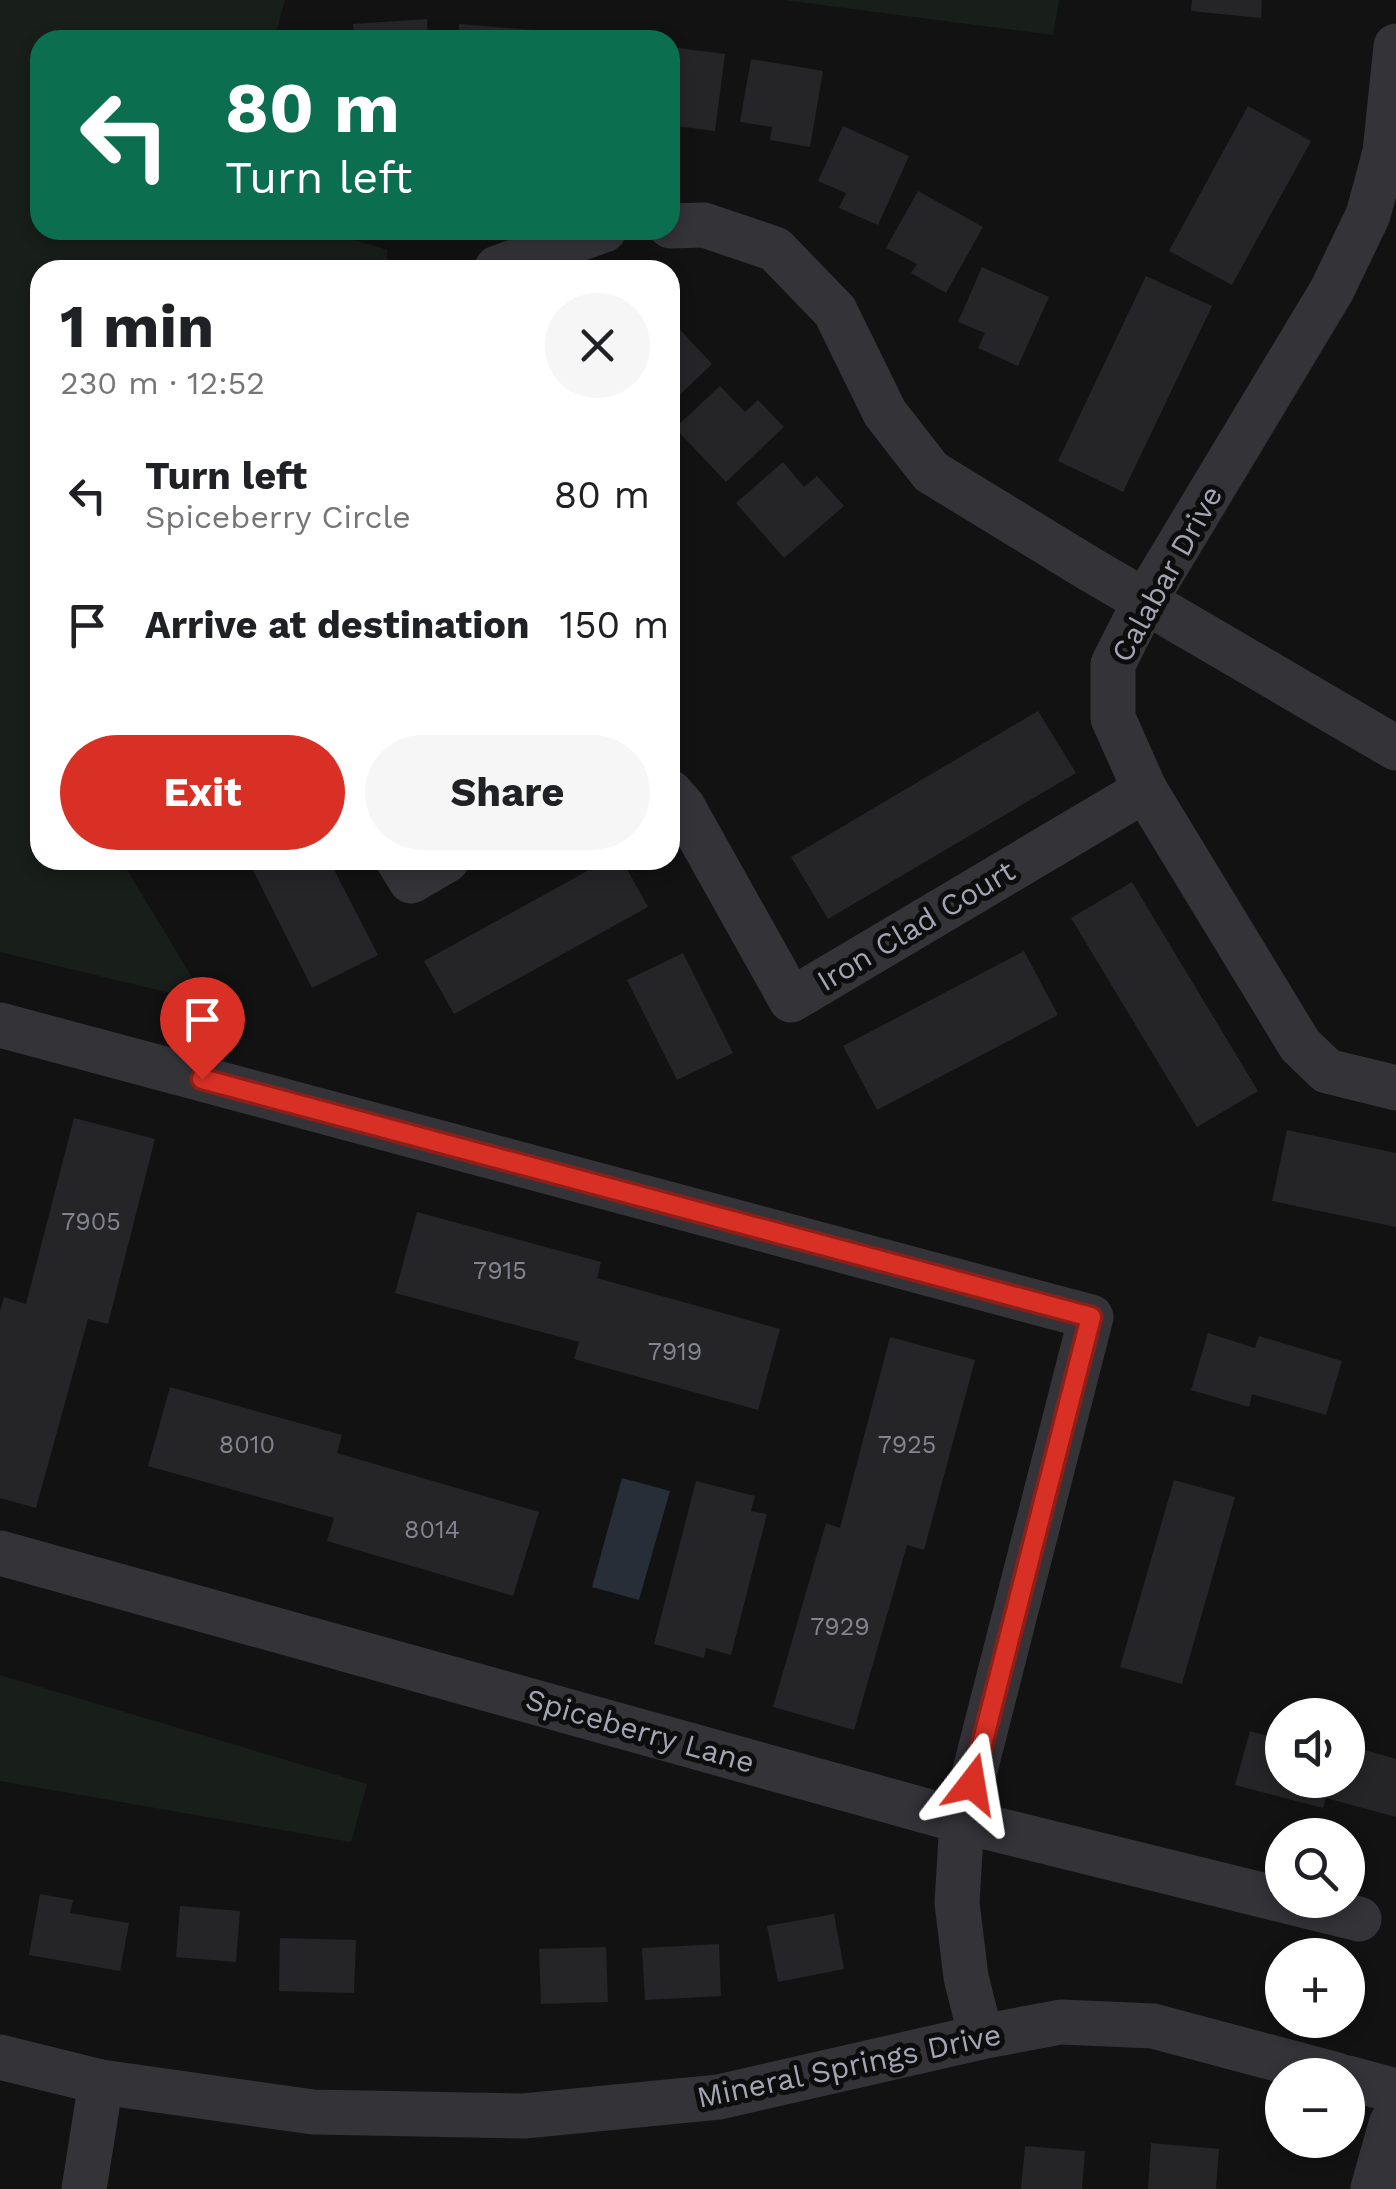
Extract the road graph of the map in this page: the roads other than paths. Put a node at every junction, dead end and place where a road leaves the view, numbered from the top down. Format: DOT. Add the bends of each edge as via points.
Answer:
graph roads {
  1 [pos="1396,46"];
  2 [pos="680,225"];
  3 [pos="576,240"];
  4 [pos="520,260"];
  5 [pos="1144,601"];
  6 [pos="1396,748"];
  7 [pos="1145,790"];
  8 [pos="680,804"];
  9 [pos="404,870"];
  10 [pos="431,870"];
  11 [pos="0,1025"];
  12 [pos="1396,1088"];
  13 [pos="0,1553"];
  14 [pos="962,1821"];
  15 [pos="1359,1919"];
  16 [pos="981,2037"];
  17 [pos="0,2057"];
  18 [pos="1273,2058"];
  19 [pos="100,2082"];
  20 [pos="1365,2083"];
  21 [pos="1396,2091"];
  22 [pos="1396,2125"];
  23 [pos="84,2189"];
  24 [pos="1378,2189"];
  1 -- 5 [label="street, Calabar Drive" via="1385,152 1368,215 1332,290"];
  2 -- 5 [label="street" via="704,224 775,249 835,311 885,414 931,472"];
  3 -- 4 [label="street"];
  5 -- 6 [label="street"];
  5 -- 7 [label="street, Calabar Drive" via="1113,664 1113,718"];
  7 -- 8 [label="street, Iron Clad Court" via="792,1000"];
  7 -- 12 [label="street, Calabar Drive" via="1300,1045 1327,1071"];
  9 -- 10 [label="street" via="411,882"];
  11 -- 14 [label="street" via="1091,1317"];
  13 -- 14 [label="street, Spiceberry Lane"];
  14 -- 15 [label="street, Spiceberry Lane"];
  14 -- 16 [label="street" via="957,1903"];
  16 -- 18 [label="street, Mineral Springs Drive" via="1061,2022 1153,2026"];
  16 -- 19 [label="street, Mineral Springs Drive" via="719,2097 524,2116 313,2112"];
  17 -- 19 [label="street, Mineral Springs Drive"];
  19 -- 23 [label="street"];
  20 -- 21 [label="street"];
  22 -- 24 [label="street"];
}
